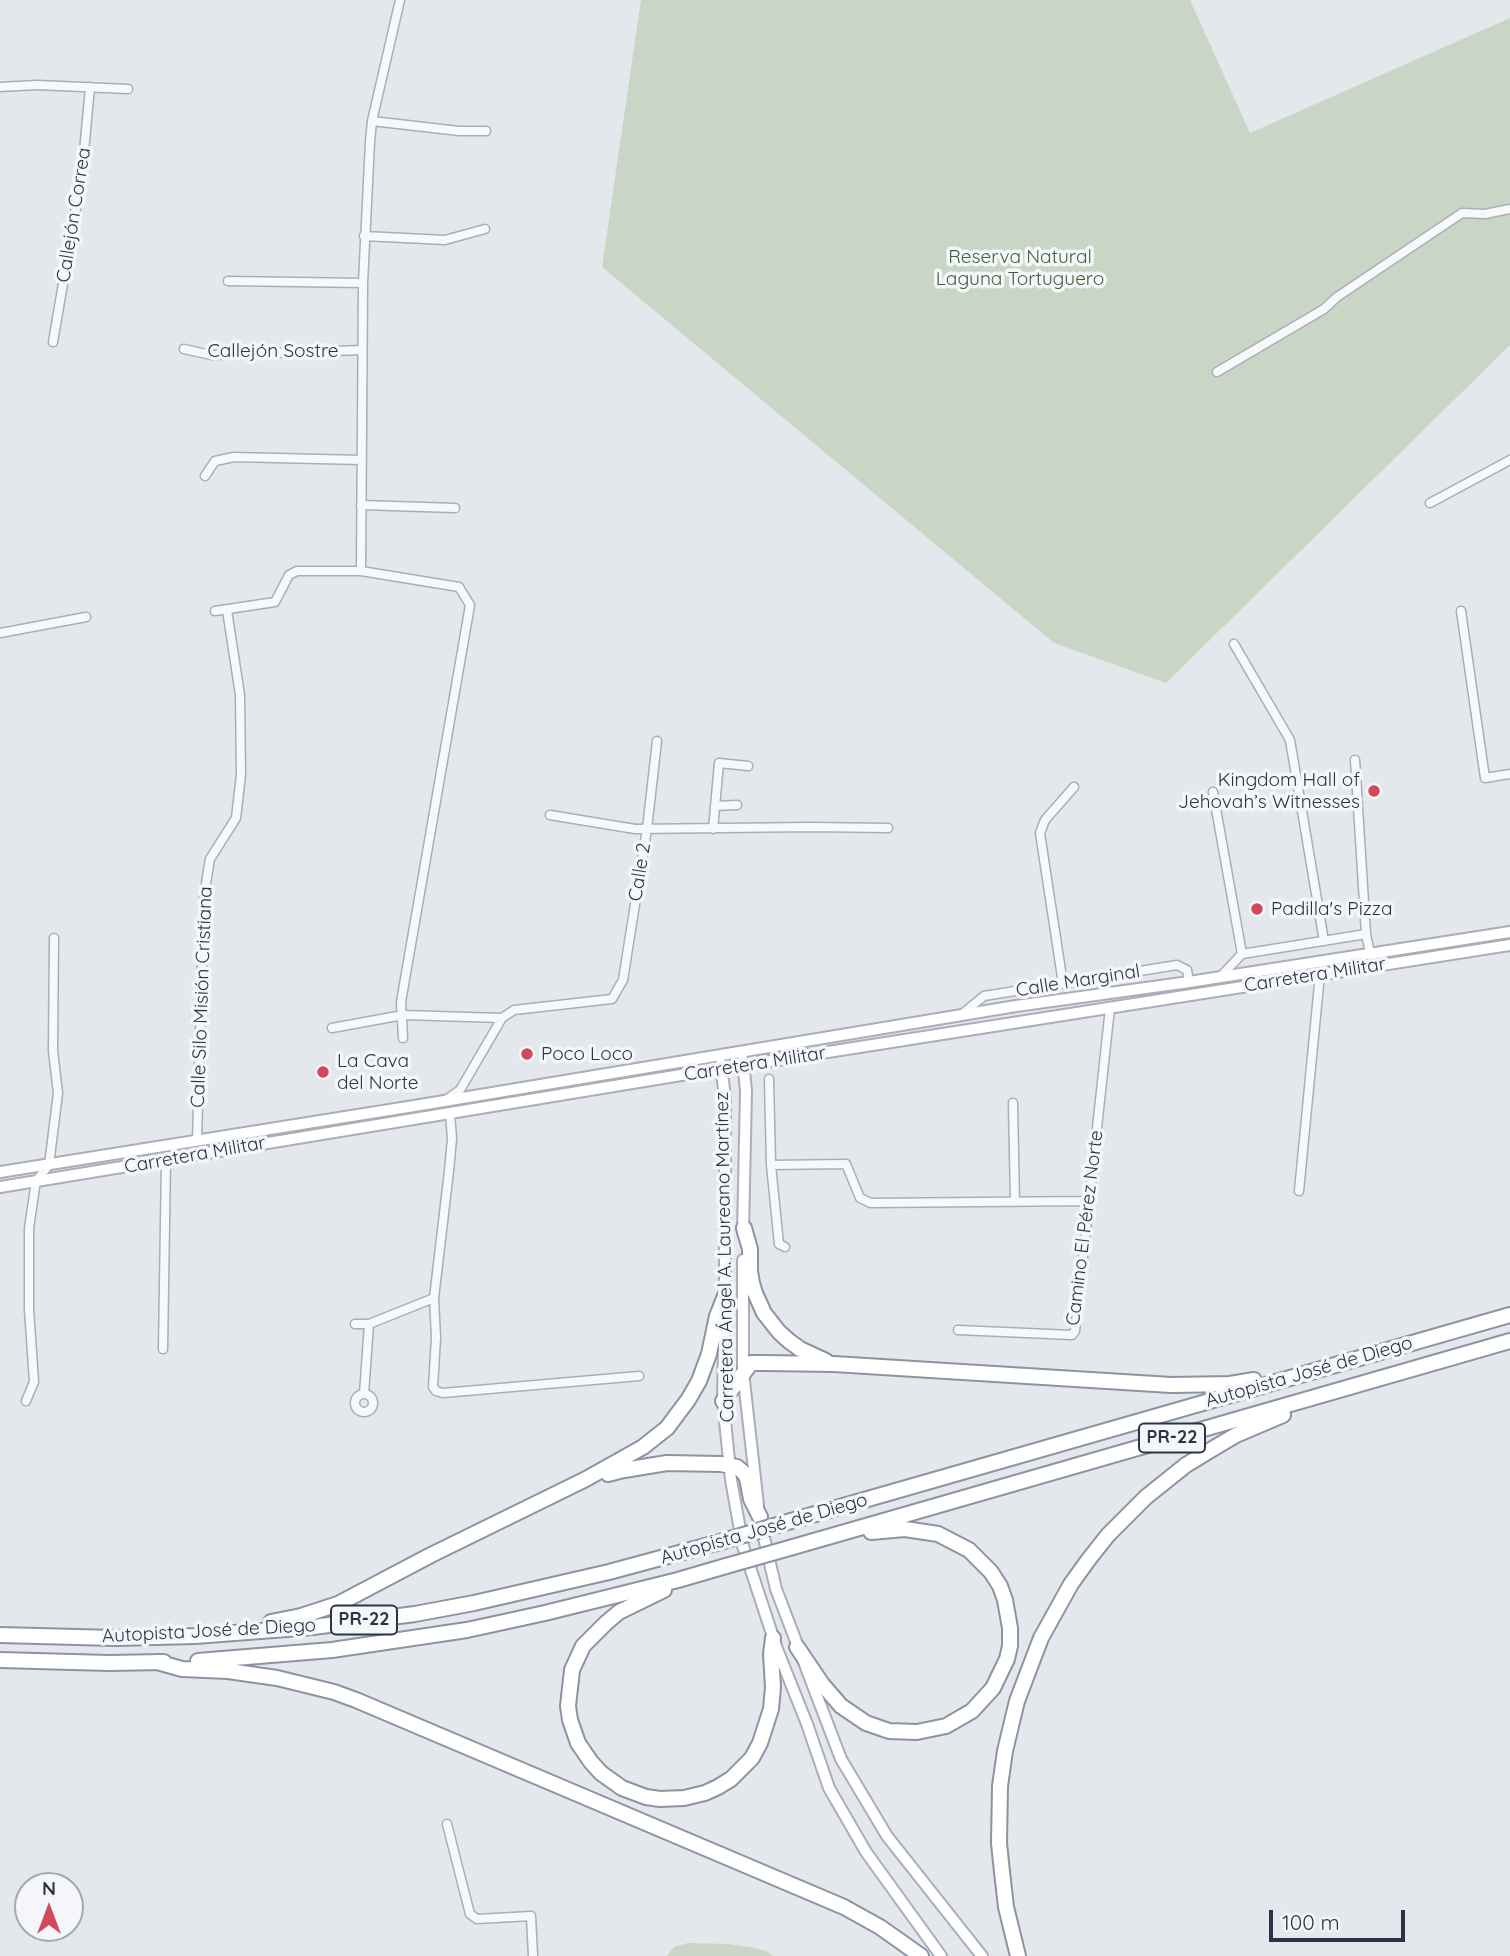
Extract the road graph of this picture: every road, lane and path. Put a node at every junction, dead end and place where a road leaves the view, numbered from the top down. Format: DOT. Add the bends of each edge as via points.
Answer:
graph roads {
  1 [pos="400,0"];
  2 [pos="0,87"];
  3 [pos="90,87"];
  4 [pos="128,89"];
  5 [pos="372,121"];
  6 [pos="486,131"];
  7 [pos="1510,209"];
  8 [pos="485,229"];
  9 [pos="364,236"];
  10 [pos="228,281"];
  11 [pos="363,283"];
  12 [pos="53,342"];
  13 [pos="184,349"];
  14 [pos="362,350"];
  15 [pos="1217,372"];
  16 [pos="361,460"];
  17 [pos="1510,460"];
  18 [pos="205,476"];
  19 [pos="1430,503"];
  20 [pos="361,505"];
  21 [pos="455,508"];
  22 [pos="361,571"];
  23 [pos="227,610"];
  24 [pos="215,611"];
  25 [pos="1461,611"];
  26 [pos="86,617"];
  27 [pos="0,633"];
  28 [pos="1234,644"];
  29 [pos="657,741"];
  30 [pos="1355,760"];
  31 [pos="748,766"];
  32 [pos="1510,774"];
  33 [pos="1074,787"];
  34 [pos="1213,792"];
  35 [pos="737,805"];
  36 [pos="715,806"];
  37 [pos="550,815"];
  38 [pos="888,828"];
  39 [pos="647,829"];
  40 [pos="713,829"];
  41 [pos="1510,932"];
  42 [pos="1366,934"];
  43 [pos="54,939"];
  44 [pos="1324,941"];
  45 [pos="1510,945"];
  46 [pos="1370,953"];
  47 [pos="1242,954"];
  48 [pos="1320,974"];
  49 [pos="1219,977"];
  50 [pos="1189,982"];
  51 [pos="1063,984"];
  52 [pos="1110,1008"];
  53 [pos="962,1014"];
  54 [pos="403,1015"];
  55 [pos="502,1018"];
  56 [pos="332,1028"];
  57 [pos="403,1038"];
  58 [pos="742,1051"];
  59 [pos="720,1054"];
  60 [pos="743,1066"];
  61 [pos="722,1069"];
  62 [pos="769,1079"];
  63 [pos="446,1101"];
  64 [pos="1013,1103"];
  65 [pos="450,1113"];
  66 [pos="197,1140"];
  67 [pos="166,1160"];
  68 [pos="49,1165"];
  69 [pos="771,1165"];
  70 [pos="0,1172"];
  71 [pos="36,1181"];
  72 [pos="0,1187"];
  73 [pos="1299,1191"];
  74 [pos="1088,1201"];
  75 [pos="1015,1202"];
  76 [pos="744,1228"];
  77 [pos="785,1247"];
  78 [pos="725,1296"];
  79 [pos="434,1297"];
  80 [pos="1510,1315"];
  81 [pos="355,1324"];
  82 [pos="369,1324"];
  83 [pos="958,1330"];
  84 [pos="1510,1341"];
  85 [pos="163,1349"];
  86 [pos="834,1364"];
  87 [pos="743,1372"];
  88 [pos="639,1376"];
  89 [pos="1297,1376"];
  90 [pos="364,1394"];
  91 [pos="1315,1397"];
  92 [pos="26,1401"];
  93 [pos="723,1401"];
  94 [pos="730,1466"];
  95 [pos="586,1479"];
  96 [pos="760,1517"];
  97 [pos="835,1535"];
  98 [pos="678,1580"];
  99 [pos="0,1635"];
  100 [pos="173,1636"];
  101 [pos="773,1638"];
  102 [pos="797,1647"];
  103 [pos="0,1660"];
  104 [pos="157,1662"];
  105 [pos="447,1824"];
  106 [pos="533,1956"];
  107 [pos="921,1956"];
  108 [pos="941,1956"];
  109 [pos="982,1956"];
  110 [pos="1018,1956"];
  1 -- 5 [label="street"];
  2 -- 3 [label="street"];
  3 -- 4 [label="street"];
  3 -- 12 [label="street, Callejón Correa" via="80,185"];
  5 -- 6 [label="street"];
  5 -- 9 [label="street"];
  7 -- 15 [label="street" via="1462,213 1324,309"];
  8 -- 9 [label="street" via="445,240"];
  9 -- 11 [label="street"];
  10 -- 11 [label="street"];
  11 -- 14 [label="street"];
  13 -- 14 [label="street, Callejón Sostre" via="211,355"];
  14 -- 16 [label="street"];
  16 -- 18 [label="street" via="234,457 215,461"];
  16 -- 20 [label="street"];
  17 -- 19 [label="street"];
  20 -- 21 [label="street"];
  20 -- 22 [label="street"];
  22 -- 23 [label="street" via="298,571 289,575 275,602"];
  22 -- 54 [label="street" via="459,587 470,605 401,1002"];
  23 -- 24 [label="street"];
  23 -- 66 [label="street, Calle Silo Misión Cristiana" via="240,695 241,775 236,818 210,859 204,895"];
  25 -- 32 [label="street" via="1485,778"];
  26 -- 27 [label="street"];
  28 -- 44 [label="street" via="1290,740"];
  29 -- 39 [label="street, Calle 2"];
  30 -- 42 [label="street"];
  31 -- 36 [label="street" via="719,763"];
  33 -- 51 [label="street" via="1045,820 1040,833"];
  34 -- 47 [label="street"];
  35 -- 36 [label="street"];
  36 -- 40 [label="street"];
  37 -- 39 [label="street"];
  38 -- 40 [label="street"];
  39 -- 40 [label="street"];
  39 -- 55 [label="street, Calle 2" via="623,980 612,999 514,1010"];
  41 -- 46 [label="main road, Carretera Militar"];
  42 -- 44 [label="street"];
  42 -- 46 [label="street"];
  43 -- 68 [label="street" via="53,1051 58,1093"];
  44 -- 47 [label="street"];
  45 -- 48 [label="main road, Carretera Militar"];
  46 -- 49 [label="main road, Carretera Militar"];
  47 -- 49 [label="street"];
  48 -- 52 [label="main road, Carretera Militar"];
  48 -- 73 [label="street"];
  49 -- 50 [label="main road, Carretera Militar"];
  50 -- 51 [label="street, Calle Marginal" via="1187,970 1177,965"];
  50 -- 53 [label="main road, Carretera Militar"];
  51 -- 53 [label="street, Calle Marginal" via="984,996"];
  52 -- 60 [label="main road, Carretera Militar"];
  52 -- 74 [label="street, Camino El Pérez Norte"];
  53 -- 58 [label="main road, Carretera Militar"];
  54 -- 55 [label="street"];
  54 -- 56 [label="street"];
  54 -- 57 [label="street"];
  55 -- 63 [label="street" via="460,1090"];
  58 -- 59 [label="main road, Carretera Militar"];
  58 -- 60 [label="main road, Carretera Ángel A. Laureano Martínez"];
  59 -- 61 [label="main road, Carretera Ángel A. Laureano Martínez"];
  59 -- 63 [label="main road, Carretera Militar"];
  60 -- 61 [label="main road, Carretera Militar"];
  60 -- 76 [label="main road, Carretera Ángel A. Laureano Martínez"];
  61 -- 65 [label="main road, Carretera Militar"];
  61 -- 78 [label="main road, Carretera Ángel A. Laureano Martínez"];
  62 -- 69 [label="street"];
  63 -- 66 [label="main road, Carretera Militar"];
  64 -- 75 [label="street"];
  65 -- 67 [label="main road, Carretera Militar"];
  65 -- 79 [label="street" via="452,1139"];
  66 -- 68 [label="main road, Carretera Militar"];
  67 -- 71 [label="main road, Carretera Militar"];
  67 -- 85 [label="street"];
  68 -- 70 [label="main road, Carretera Militar"];
  68 -- 71 [label="street"];
  69 -- 75 [label="street" via="846,1164 860,1198 871,1203"];
  69 -- 77 [label="street" via="779,1244"];
  71 -- 72 [label="main road, Carretera Militar"];
  71 -- 92 [label="street" via="29,1228 34,1382"];
  74 -- 75 [label="street"];
  74 -- 83 [label="street, Camino El Pérez Norte" via="1072,1335"];
  76 -- 86 [label="highway" via="755,1293 764,1313 789,1341"];
  76 -- 87 [label="main road, Carretera Ángel A. Laureano Martínez"];
  78 -- 93 [label="main road, Carretera Ángel A. Laureano Martínez"];
  78 -- 95 [label="highway" via="705,1366 677,1416 643,1447"];
  79 -- 82 [label="street"];
  79 -- 88 [label="street" via="436,1391"];
  80 -- 89 [label="highway, Autopista José de Diego / PR-22"];
  81 -- 82 [label="street"];
  82 -- 90 [label="street"];
  84 -- 91 [label="highway, Autopista José de Diego / PR-22"];
  86 -- 87 [label="highway" via="751,1363"];
  86 -- 89 [label="highway" via="1171,1385"];
  87 -- 93 [label="highway"];
  87 -- 96 [label="main road, Carretera Ángel A. Laureano Martínez"];
  89 -- 100 [label="highway, Autopista José de Diego / PR-22, bridge" via="563,1583 415,1614 313,1627"];
  91 -- 97 [label="highway, Autopista José de Diego / PR-22"];
  91 -- 110 [label="highway" via="1227,1440 1162,1483 1127,1514 1089,1559 1045,1630 1017,1701 1000,1786 1002,1872"];
  93 -- 94 [label="main road, Carretera Ángel A. Laureano Martínez"];
  94 -- 95 [label="highway" via="667,1463"];
  94 -- 96 [label="highway" via="747,1478"];
  94 -- 101 [label="main road, Carretera Ángel A. Laureano Martínez" via="743,1546"];
  95 -- 100 [label="highway" via="338,1604 275,1622 206,1627"];
  96 -- 102 [label="main road, Carretera Ángel A. Laureano Martínez" via="776,1589"];
  97 -- 98 [label="highway, Autopista José de Diego / PR-22, bridge"];
  97 -- 102 [label="highway" via="919,1530 969,1550 991,1572 1005,1600 1010,1628 1006,1659 993,1688 972,1711 932,1731 902,1733 866,1723 841,1706"];
  98 -- 101 [label="highway" via="606,1623 583,1646 572,1670 568,1706 578,1743 601,1773 622,1788 646,1797 684,1798 731,1779 752,1758 771,1709"];
  98 -- 104 [label="highway, Autopista José de Diego / PR-22" via="467,1630 270,1656"];
  99 -- 100 [label="highway, Autopista José de Diego / PR-22"];
  101 -- 108 [label="main road, Carretera Ángel A. Laureano Martínez" via="829,1788 866,1852"];
  102 -- 109 [label="main road, Carretera Ángel A. Laureano Martínez" via="841,1759 887,1836"];
  103 -- 104 [label="highway, Autopista José de Diego / PR-22"];
  104 -- 107 [label="highway" via="182,1669 277,1678 356,1700 844,1907"];
  105 -- 106 [label="street" via="470,1914 477,1919 531,1916"];
}
